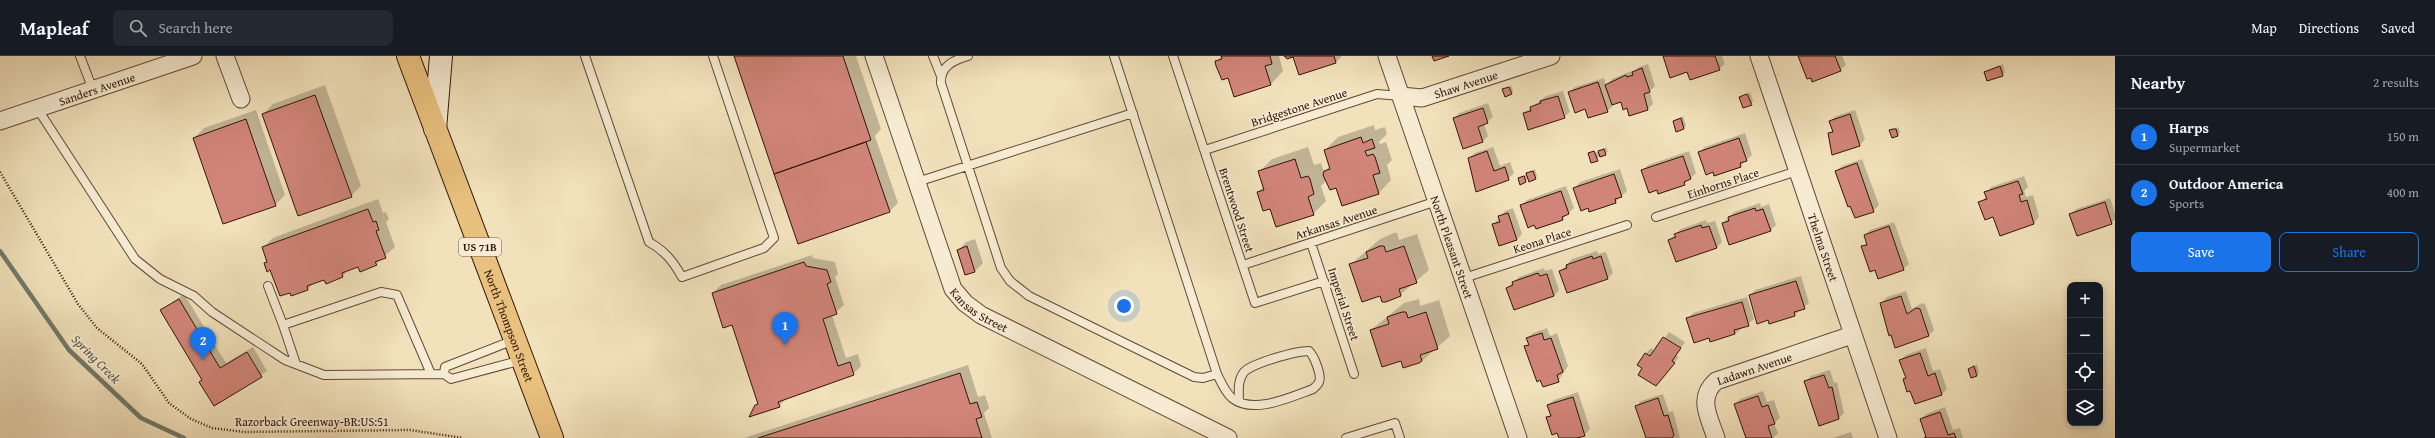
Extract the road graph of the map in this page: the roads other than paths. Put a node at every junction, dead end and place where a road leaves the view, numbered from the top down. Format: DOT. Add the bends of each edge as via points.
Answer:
graph roads {
  1 [pos="80,56"];
  2 [pos="192,56"];
  3 [pos="225,56"];
  4 [pos="408,56"];
  5 [pos="441,56"];
  6 [pos="585,56"];
  7 [pos="713,56"];
  8 [pos="874,56"];
  9 [pos="934,56"];
  10 [pos="968,56"];
  11 [pos="1114,56"];
  12 [pos="1173,56"];
  13 [pos="1387,56"];
  14 [pos="1551,56"];
  15 [pos="1759,56"];
  16 [pos="941,76"];
  17 [pos="93,90"];
  18 [pos="1401,96"];
  19 [pos="241,99"];
  20 [pos="37,108"];
  21 [pos="1133,113"];
  22 [pos="0,121"];
  23 [pos="435,129"];
  24 [pos="1204,150"];
  25 [pos="967,166"];
  26 [pos="1797,171"];
  27 [pos="917,182"];
  28 [pos="1437,201"];
  29 [pos="1656,217"];
  30 [pos="1627,225"];
  31 [pos="1311,243"];
  32 [pos="1243,265"];
  33 [pos="1464,278"];
  34 [pos="1324,281"];
  35 [pos="268,286"];
  36 [pos="283,325"];
  37 [pos="1852,335"];
  38 [pos="519,350"];
  39 [pos="296,364"];
  40 [pos="431,374"];
  41 [pos="444,374"];
  42 [pos="1217,374"];
  43 [pos="1354,374"];
  44 [pos="1239,402"];
  45 [pos="552,438"];
  46 [pos="1228,438"];
  47 [pos="1346,438"];
  48 [pos="1400,438"];
  49 [pos="1518,438"];
  50 [pos="1716,438"];
  51 [pos="1888,438"];
  1 -- 17 [label="lane"];
  2 -- 17 [label="street, Sanders Avenue"];
  3 -- 19 [label="street"];
  4 -- 23 [label="main road, North Thompson Street / US 71B"];
  5 -- 23 [label="street"];
  6 -- 7 [label="lane" via="649,242 664,251 682,277 764,248 774,238"];
  8 -- 27 [label="street, Kansas Street"];
  9 -- 16 [label="lane"];
  10 -- 16 [label="lane" via="950,63"];
  11 -- 21 [label="lane"];
  12 -- 24 [label="lane, Brentwood Street"];
  13 -- 18 [label="street, North Pleasant Street"];
  14 -- 18 [label="street, Shaw Avenue" via="1422,98"];
  15 -- 26 [label="street, Thelma Street"];
  16 -- 25 [label="lane"];
  17 -- 20 [label="street, Sanders Avenue"];
  18 -- 24 [label="lane, Bridgestone Avenue" via="1376,94"];
  18 -- 28 [label="street, North Pleasant Street"];
  20 -- 22 [label="street, Sanders Avenue"];
  20 -- 39 [label="lane" via="135,259 160,279 194,296 212,312"];
  21 -- 25 [label="lane"];
  21 -- 42 [label="lane"];
  23 -- 38 [label="main road, North Thompson Street / US 71B"];
  24 -- 32 [label="lane, Brentwood Street"];
  25 -- 27 [label="lane"];
  25 -- 42 [label="lane" via="1002,268 1010,281 1020,290 1194,377 1203,378"];
  26 -- 29 [label="lane, Einhorns Place"];
  26 -- 37 [label="street, Thelma Street"];
  27 -- 46 [label="street, Kansas Street" via="953,289 965,303 981,315"];
  28 -- 31 [label="lane, Arkansas Avenue"];
  28 -- 33 [label="street, North Pleasant Street"];
  30 -- 33 [label="lane, Keona Place"];
  31 -- 32 [label="lane, Arkansas Avenue"];
  31 -- 34 [label="lane, Imperial Street"];
  32 -- 34 [label="lane, Brentwood Street" via="1255,303"];
  33 -- 49 [label="street, North Pleasant Street"];
  34 -- 43 [label="lane, Imperial Street"];
  35 -- 36 [label="lane"];
  36 -- 39 [label="lane"];
  36 -- 40 [label="lane" via="381,292 397,295"];
  37 -- 50 [label="street, Ladawn Avenue" via="1716,381 1708,388 1704,399"];
  37 -- 51 [label="street, Thelma Street"];
  38 -- 41 [label="lane" via="451,379"];
  38 -- 41 [label="lane" via="445,367"];
  38 -- 45 [label="main road, North Thompson Street / US 71B"];
  39 -- 40 [label="lane" via="324,375"];
  40 -- 41 [label="lane"];
  42 -- 44 [label="lane" via="1228,394"];
  44 -- 44 [label="lane" via="1255,405 1312,389 1320,379 1312,354 1304,351 1285,355 1250,368 1244,372 1238,385"];
  47 -- 48 [label="lane" via="1395,423"];
}
